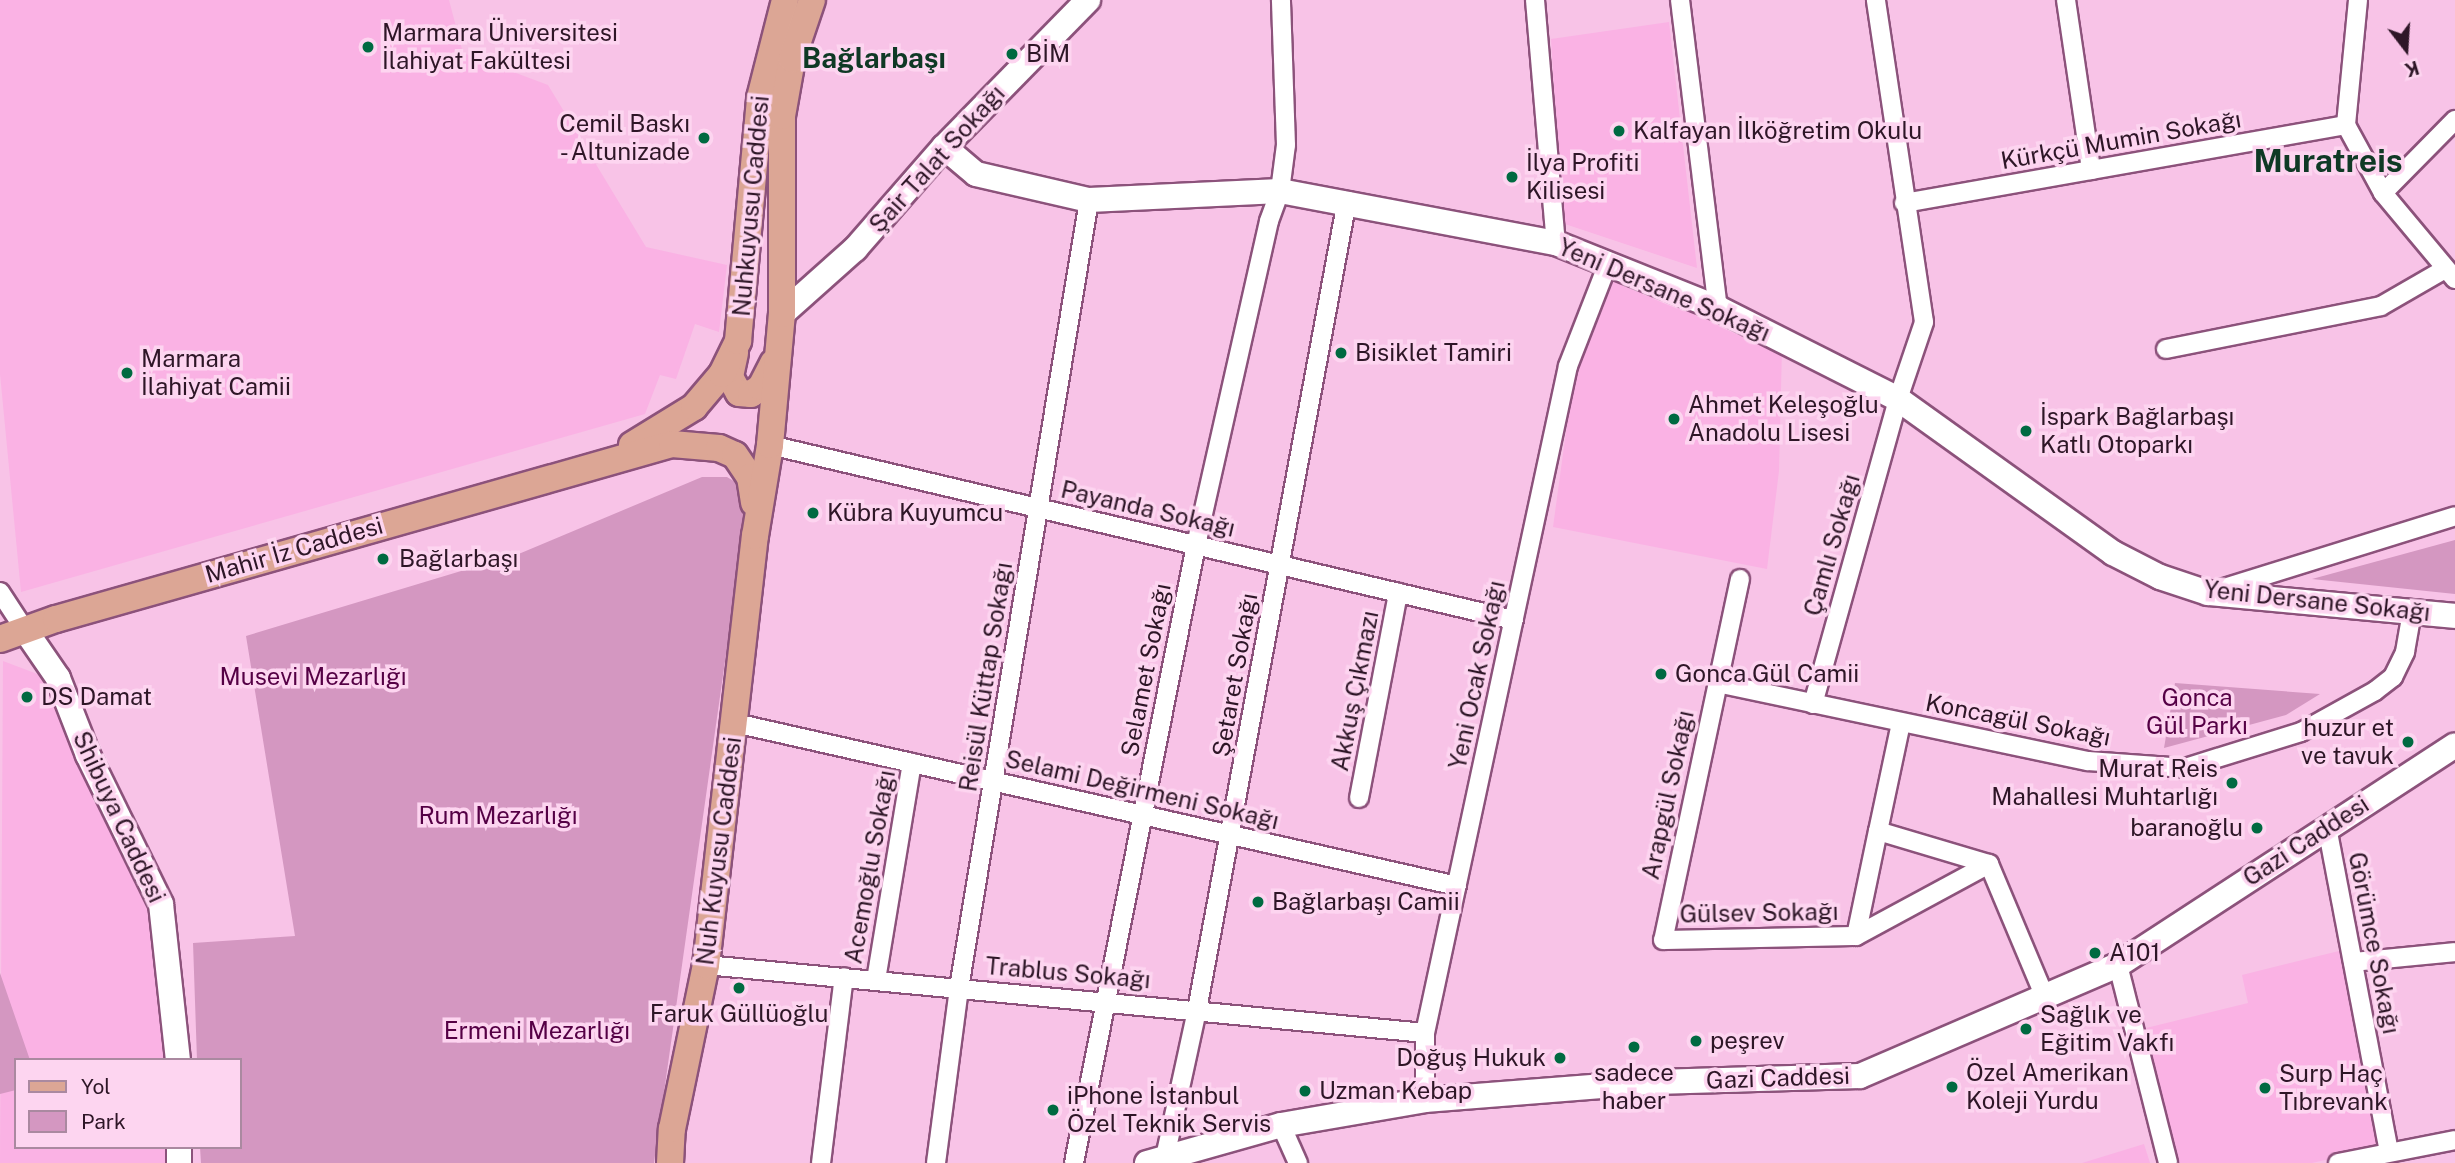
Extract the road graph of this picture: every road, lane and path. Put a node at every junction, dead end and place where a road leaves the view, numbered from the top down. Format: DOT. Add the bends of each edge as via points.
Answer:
graph roads {
  1 [pos="785,0"];
  2 [pos="812,0"];
  3 [pos="1088,0"];
  4 [pos="1281,0"];
  5 [pos="1535,0"];
  6 [pos="1680,0"];
  7 [pos="1876,0"];
  8 [pos="2066,0"];
  9 [pos="2358,0"];
  10 [pos="2455,120"];
  11 [pos="2346,125"];
  12 [pos="944,147"];
  13 [pos="2091,170"];
  14 [pos="1280,191"];
  15 [pos="2383,193"];
  16 [pos="1089,200"];
  17 [pos="1347,201"];
  18 [pos="1904,203"];
  19 [pos="1556,243"];
  20 [pos="1607,266"];
  21 [pos="2450,274"];
  22 [pos="1718,308"];
  23 [pos="782,314"];
  24 [pos="738,341"];
  25 [pos="777,347"];
  26 [pos="2166,349"];
  27 [pos="1898,399"];
  28 [pos="770,445"];
  29 [pos="589,465"];
  30 [pos="1038,508"];
  31 [pos="2455,516"];
  32 [pos="755,536"];
  33 [pos="1196,545"];
  34 [pos="1280,565"];
  35 [pos="1741,579"];
  36 [pos="0,592"];
  37 [pos="1398,593"];
  38 [pos="2208,593"];
  39 [pos="2412,612"];
  40 [pos="2455,616"];
  41 [pos="1514,620"];
  42 [pos="25,630"];
  43 [pos="0,639"];
  44 [pos="1717,683"];
  45 [pos="1813,704"];
  46 [pos="735,723"];
  47 [pos="1901,723"];
  48 [pos="2455,745"];
  49 [pos="912,763"];
  50 [pos="993,781"];
  51 [pos="1359,798"];
  52 [pos="1142,815"];
  53 [pos="2327,827"];
  54 [pos="1878,831"];
  55 [pos="1230,835"];
  56 [pos="1989,864"];
  57 [pos="1457,886"];
  58 [pos="1856,936"];
  59 [pos="1663,940"];
  60 [pos="2455,952"];
  61 [pos="2353,962"];
  62 [pos="706,965"];
  63 [pos="2118,965"];
  64 [pos="844,977"];
  65 [pos="876,980"];
  66 [pos="959,988"];
  67 [pos="2044,995"];
  68 [pos="1105,1001"];
  69 [pos="1197,1010"];
  70 [pos="1425,1033"];
  71 [pos="178,1058"];
  72 [pos="1425,1100"];
  73 [pos="1281,1125"];
  74 [pos="672,1129"];
  75 [pos="2455,1140"];
  76 [pos="2389,1151"];
  77 [pos="1156,1160"];
  78 [pos="663,1163"];
  79 [pos="670,1163"];
  80 [pos="676,1163"];
  81 [pos="821,1163"];
  82 [pos="936,1163"];
  83 [pos="1073,1163"];
  84 [pos="1298,1163"];
  85 [pos="2168,1163"];
  86 [pos="2338,1163"];
  1 -- 24 [label="main road, Nuhkuyusu Caddesi" via="760,98"];
  2 -- 23 [label="main road, Nuhkuyusu Caddesi" via="792,60 782,116"];
  3 -- 12 [label="street, Şair Talat Sokağı"];
  4 -- 14 [label="street, Selamet Sokağı" via="1286,145"];
  5 -- 19 [label="street"];
  6 -- 22 [label="street"];
  7 -- 18 [label="street, Çamlı Sokağı"];
  8 -- 13 [label="street"];
  9 -- 11 [label="street"];
  10 -- 15 [label="street"];
  11 -- 13 [label="street, Kürkçü Mumin Sokağı"];
  11 -- 15 [label="street"];
  12 -- 16 [label="street, Yeni Dersane Sokağı" via="976,174"];
  12 -- 23 [label="street, Şair Talat Sokağı" via="855,249"];
  13 -- 18 [label="street, Kürkçü Mumin Sokağı"];
  14 -- 16 [label="street, Yeni Dersane Sokağı"];
  14 -- 17 [label="street, Yeni Dersane Sokağı"];
  14 -- 33 [label="street, Selamet Sokağı" via="1269,221"];
  15 -- 21 [label="street"];
  16 -- 30 [label="street, Reisül Küttap Sokağı"];
  17 -- 19 [label="street, Yeni Dersane Sokağı"];
  17 -- 34 [label="street, Şetaret Sokağı"];
  18 -- 27 [label="street, Çamlı Sokağı" via="1924,322"];
  19 -- 20 [label="street, Yeni Dersane Sokağı"];
  20 -- 22 [label="street, Yeni Dersane Sokağı"];
  20 -- 41 [label="street, Yeni Ocak Sokağı" via="1568,366"];
  21 -- 26 [label="street" via="2381,306"];
  22 -- 27 [label="street, Yeni Dersane Sokağı"];
  23 -- 25 [label="main road, Nuhkuyusu Caddesi"];
  24 -- 25 [label="main road" via="730,377 739,393 751,394 761,387"];
  24 -- 29 [label="main road, Nuhkuyusu Caddesi" via="722,374 694,407 649,438"];
  25 -- 28 [label="main road, Nuhkuyusu Caddesi"];
  27 -- 38 [label="street, Yeni Dersane Sokağı" via="2113,553 2160,577"];
  27 -- 45 [label="street, Çamlı Sokağı"];
  28 -- 30 [label="street, Payanda Sokağı"];
  28 -- 32 [label="main road, Nuhkuyusu Caddesi"];
  29 -- 32 [label="main road" via="672,444 729,451 746,465 750,477"];
  29 -- 42 [label="main road, Mahir İz Caddesi"];
  30 -- 33 [label="street, Payanda Sokağı"];
  30 -- 50 [label="street, Reisül Küttap Sokağı"];
  31 -- 38 [label="street"];
  32 -- 46 [label="main road, Nuh Kuyusu Caddesi"];
  33 -- 34 [label="street, Payanda Sokağı"];
  33 -- 52 [label="street, Selamet Sokağı"];
  34 -- 37 [label="street, Payanda Sokağı"];
  34 -- 55 [label="street, Şetaret Sokağı"];
  35 -- 44 [label="street, Arapgül Sokağı"];
  36 -- 42 [label="street"];
  37 -- 41 [label="street, Payanda Sokağı"];
  37 -- 51 [label="street, Akkuş Çıkmazı"];
  38 -- 39 [label="street, Yeni Dersane Sokağı"];
  39 -- 40 [label="street, Yeni Dersane Sokağı"];
  39 -- 47 [label="street, Koncagül Sokağı" via="2405,652 2393,677 2375,691 2301,732 2185,768 2088,761"];
  41 -- 57 [label="street, Yeni Ocak Sokağı"];
  42 -- 43 [label="main road, Mahir İz Caddesi"];
  42 -- 71 [label="street, Shibuya Caddesi" via="58,678 88,755 161,904"];
  44 -- 45 [label="street, Koncagül Sokağı"];
  44 -- 59 [label="street, Arapgül Sokağı"];
  45 -- 47 [label="street, Koncagül Sokağı"];
  46 -- 49 [label="street, Selami Değirmeni Sokağı"];
  46 -- 62 [label="main road, Nuh Kuyusu Caddesi"];
  47 -- 54 [label="street, Gülsev Sokağı"];
  48 -- 53 [label="street, Gazi Caddesi"];
  49 -- 50 [label="street, Selami Değirmeni Sokağı"];
  49 -- 65 [label="street, Acemoğlu Sokağı"];
  50 -- 52 [label="street, Selami Değirmeni Sokağı"];
  50 -- 66 [label="street, Reisül Küttap Sokağı"];
  52 -- 55 [label="street, Selami Değirmeni Sokağı"];
  52 -- 68 [label="street, Selamet Sokağı"];
  53 -- 61 [label="street, Görümce Sokağı"];
  53 -- 63 [label="street, Gazi Caddesi"];
  54 -- 56 [label="street"];
  54 -- 58 [label="street, Gülsev Sokağı"];
  55 -- 57 [label="street, Selami Değirmeni Sokağı"];
  55 -- 69 [label="street, Şetaret Sokağı"];
  56 -- 58 [label="street, Gülsev Sokağı"];
  56 -- 67 [label="street"];
  57 -- 70 [label="street, Yeni Ocak Sokağı"];
  58 -- 59 [label="street, Gülsev Sokağı"];
  60 -- 61 [label="street"];
  61 -- 76 [label="street, Görümce Sokağı"];
  62 -- 64 [label="street, Trablus Sokağı"];
  62 -- 74 [label="main road, Nuh Kuyusu Caddesi"];
  63 -- 67 [label="street, Gazi Caddesi"];
  63 -- 85 [label="street"];
  64 -- 65 [label="street, Trablus Sokağı"];
  64 -- 81 [label="street"];
  65 -- 66 [label="street, Trablus Sokağı"];
  66 -- 68 [label="street, Trablus Sokağı"];
  66 -- 82 [label="street, Reisül Küttap Sokağı"];
  67 -- 72 [label="street, Gazi Caddesi" via="1860,1076 1655,1082"];
  68 -- 69 [label="street, Trablus Sokağı"];
  68 -- 83 [label="street, Selamet Sokağı"];
  69 -- 70 [label="street, Trablus Sokağı"];
  69 -- 77 [label="street, Şetaret Sokağı"];
  70 -- 72 [label="street, Yeni Ocak Sokağı"];
  72 -- 73 [label="street, Gazi Caddesi"];
  73 -- 77 [label="street, Gazi Caddesi"];
  73 -- 84 [label="street"];
  74 -- 78 [label="main road"];
  74 -- 79 [label="main road, Nuh Kuyusu Caddesi"];
  74 -- 80 [label="main road"];
  75 -- 76 [label="street"];
  76 -- 86 [label="street"];
}
